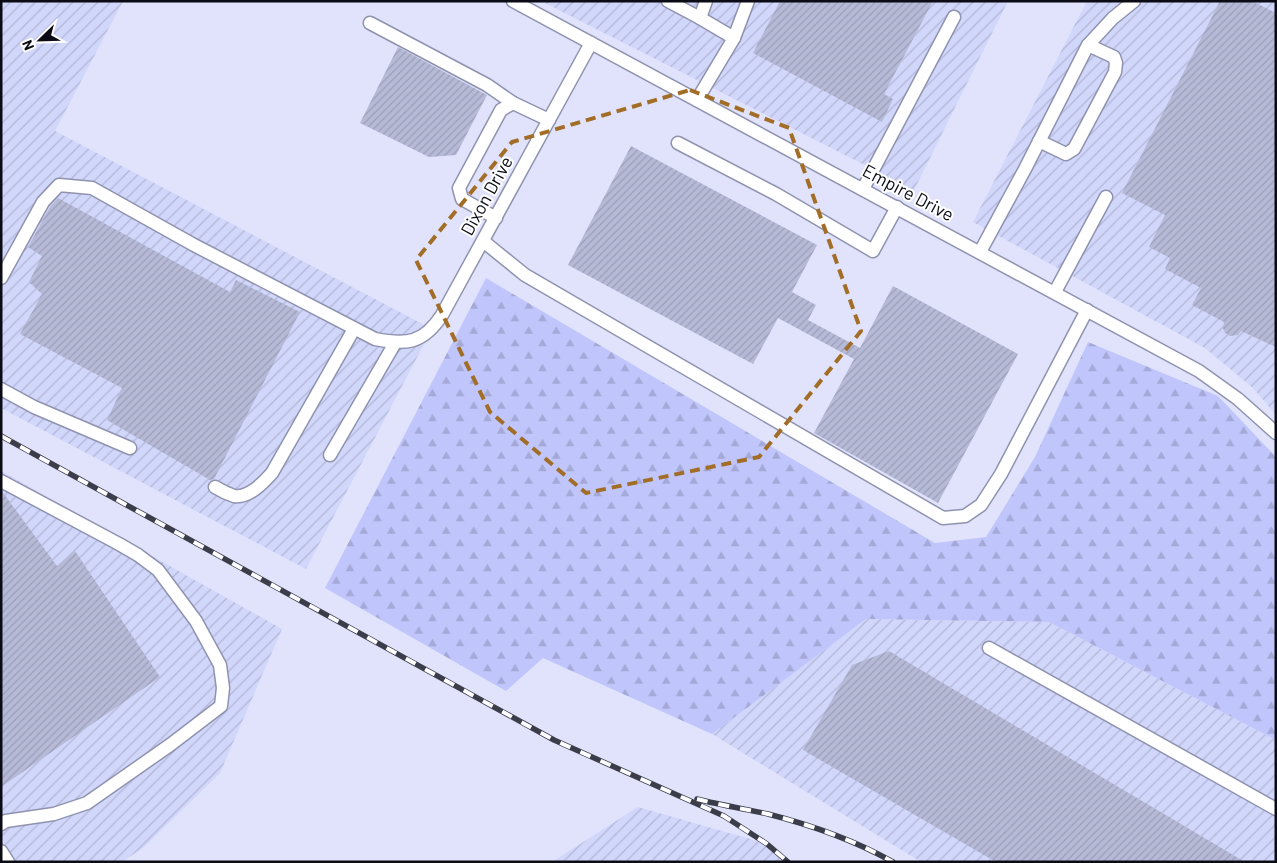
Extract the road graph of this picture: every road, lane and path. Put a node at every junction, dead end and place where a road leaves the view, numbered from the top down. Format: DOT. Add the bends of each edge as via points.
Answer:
graph roads {
  1 [pos="668,1"];
  2 [pos="706,1"];
  3 [pos="748,1"];
  4 [pos="1134,1"];
  5 [pos="518,3"];
  6 [pos="954,17"];
  7 [pos="700,18"];
  8 [pos="370,23"];
  9 [pos="734,38"];
  10 [pos="591,43"];
  11 [pos="1088,45"];
  12 [pos="697,100"];
  13 [pos="512,103"];
  14 [pos="549,120"];
  15 [pos="1040,140"];
  16 [pos="678,142"];
  17 [pos="863,189"];
  18 [pos="1106,197"];
  19 [pos="897,207"];
  20 [pos="496,218"];
  21 [pos="483,242"];
  22 [pos="980,252"];
  23 [pos="1,278"];
  24 [pos="1055,292"];
  25 [pos="1087,310"];
  26 [pos="354,329"];
  27 [pos="395,343"];
  28 [pos="1,389"];
  29 [pos="1276,433"];
  30 [pos="130,448"];
  31 [pos="330,455"];
  32 [pos="1,481"];
  33 [pos="214,487"];
  34 [pos="989,648"];
  35 [pos="1276,809"];
  36 [pos="1,824"];
  37 [pos="1,851"];
  38 [pos="8,862"];
  1 -- 7 [label="street"];
  2 -- 7 [label="street"];
  3 -- 9 [label="street"];
  4 -- 11 [label="street"];
  5 -- 10 [label="street, Empire Drive"];
  6 -- 17 [label="street"];
  7 -- 9 [label="street"];
  8 -- 13 [label="street" via="487,85"];
  9 -- 12 [label="street"];
  10 -- 12 [label="street, Empire Drive"];
  10 -- 14 [label="street, Dixon Drive"];
  11 -- 15 [label="street"];
  11 -- 15 [label="street" via="1114,57 1115,72 1074,149 1066,154"];
  12 -- 17 [label="street, Empire Drive"];
  13 -- 14 [label="street"];
  13 -- 20 [label="street" via="502,110 459,188 462,200"];
  14 -- 20 [label="street, Dixon Drive"];
  15 -- 22 [label="street"];
  16 -- 19 [label="street" via="874,251"];
  17 -- 19 [label="street, Empire Drive"];
  18 -- 24 [label="street"];
  19 -- 22 [label="street, Empire Drive"];
  20 -- 21 [label="street, Dixon Drive"];
  21 -- 25 [label="street" via="525,275 943,518 965,516 981,505 1001,474"];
  21 -- 27 [label="street, Dixon Drive" via="435,327 415,340"];
  22 -- 24 [label="street, Empire Drive"];
  23 -- 26 [label="street" via="44,202 59,185 92,188"];
  24 -- 25 [label="street, Empire Drive"];
  25 -- 29 [label="street, Empire Drive" via="1199,371 1238,399"];
  26 -- 27 [label="street" via="375,339"];
  26 -- 33 [label="street" via="272,473 260,486 235,496"];
  27 -- 31 [label="street"];
  28 -- 30 [label="street" via="34,407"];
  32 -- 36 [label="street" via="119,544 158,570 196,621 220,664 223,688 221,706 87,803 54,814"];
  34 -- 35 [label="street"];
  37 -- 38 [label="street"];
}
